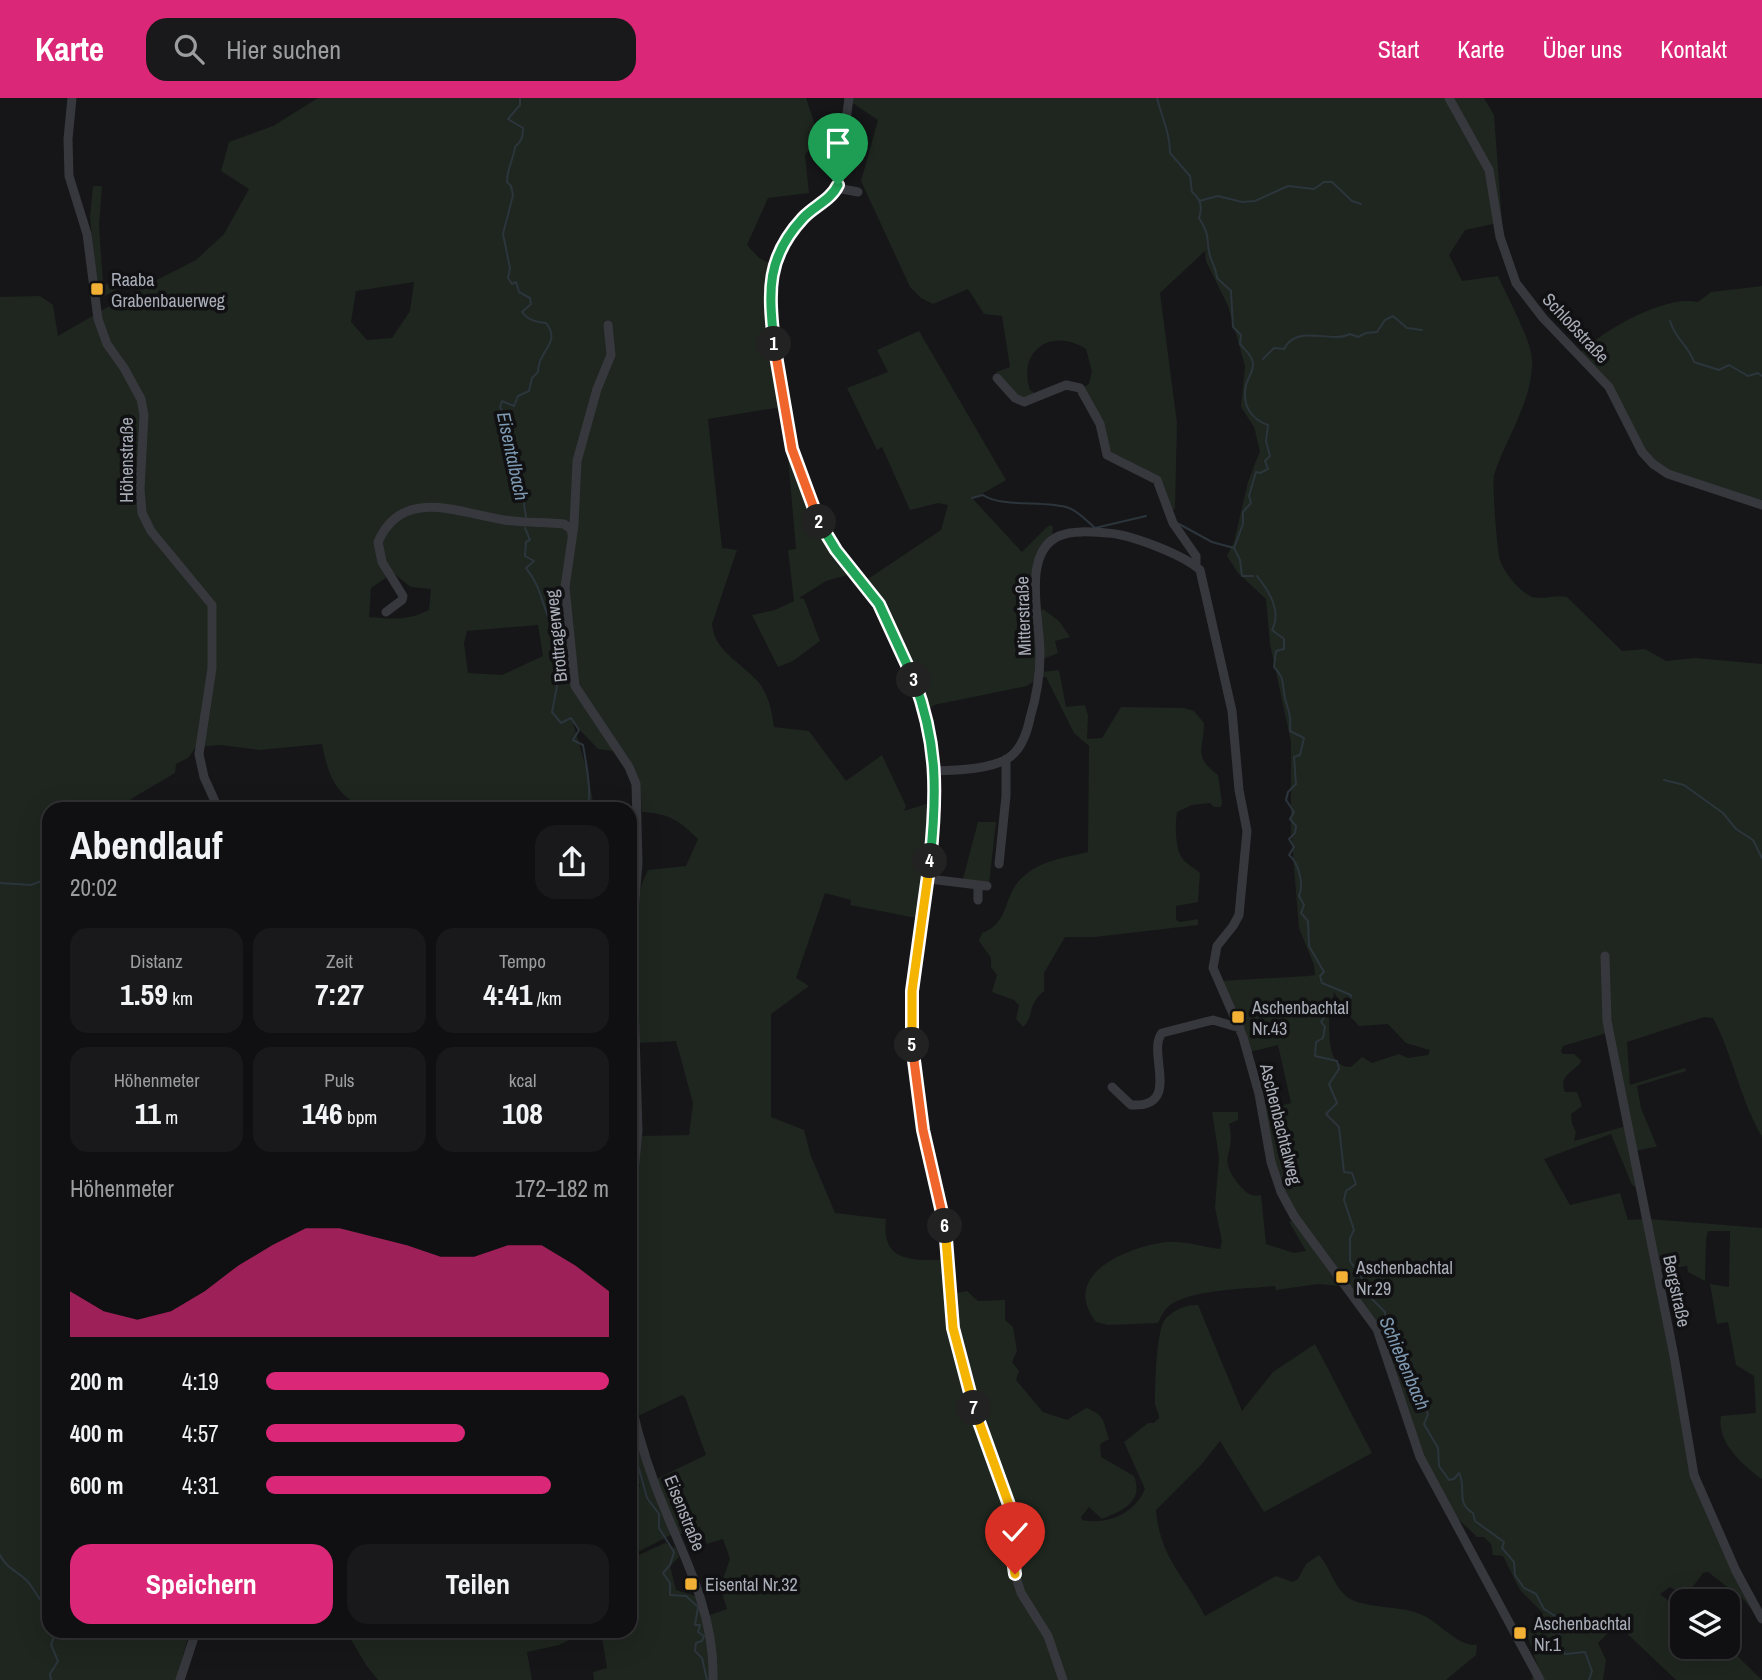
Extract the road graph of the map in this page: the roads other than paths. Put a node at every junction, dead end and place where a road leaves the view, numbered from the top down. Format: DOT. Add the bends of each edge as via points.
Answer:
graph roads {
  1 [pos="72,98"];
  2 [pos="849,98"];
  3 [pos="1450,98"];
  4 [pos="837,188"];
  5 [pos="858,192"];
  6 [pos="608,324"];
  7 [pos="997,378"];
  8 [pos="1762,505"];
  9 [pos="573,536"];
  10 [pos="1198,568"];
  11 [pos="386,612"];
  12 [pos="1006,760"];
  13 [pos="933,771"];
  14 [pos="215,802"];
  15 [pos="637,802"];
  16 [pos="637,817"];
  17 [pos="637,864"];
  18 [pos="999,864"];
  19 [pos="929,878"];
  20 [pos="978,900"];
  21 [pos="1605,956"];
  22 [pos="1240,1028"];
  23 [pos="1112,1087"];
  24 [pos="637,1098"];
  25 [pos="637,1141"];
  26 [pos="637,1423"];
  27 [pos="1762,1619"];
  28 [pos="194,1638"];
  29 [pos="180,1680"];
  30 [pos="713,1680"];
  31 [pos="1063,1680"];
  32 [pos="1540,1680"];
  1 -- 14 [label="street, Höhenstraße" via="69,176 87,234 98,319 107,344 141,400 144,415 142,513 150,531 212,605 212,668 199,754"];
  2 -- 4 [label="street"];
  3 -- 8 [label="street, Schloßstraße" via="1489,170 1500,237 1516,282 1543,318 1609,387 1642,452 1668,474"];
  4 -- 5 [label="street"];
  4 -- 13 [label="street" via="803,217 774,262 777,374 804,484 831,543 879,604 913,678 929,723"];
  6 -- 9 [label="street, Brottragerweg" via="611,355 577,461"];
  7 -- 10 [label="street" via="1024,402 1066,385 1080,388 1100,424 1105,453 1157,480 1173,523 1196,556"];
  9 -- 11 [label="street" via="564,524 424,506 410,509 395,519 377,542 382,562 403,596"];
  9 -- 15 [label="street, Brottragerweg" via="565,586 575,686 629,767"];
  10 -- 12 [label="street, Mitterstraße" via="1116,533 1068,534 1053,540 1041,556 1036,575 1041,651 1034,704 1023,738"];
  10 -- 22 [label="street, Aschenbachtalweg" via="1232,710 1247,831 1239,915 1217,946 1212,962"];
  12 -- 13 [label="street"];
  12 -- 18 [label="street"];
  13 -- 19 [label="street"];
  16 -- 17 [label="street, Brottragerweg"];
  19 -- 20 [label="street" via="983,885"];
  19 -- 31 [label="street" via="911,1023 923,1130 948,1247 955,1337 1012,1513 1015,1574 1021,1593 1048,1636"];
  21 -- 27 [label="street, Bergstraße" via="1607,1021 1694,1475"];
  22 -- 23 [label="street" via="1213,1020 1162,1033 1157,1042 1160,1087 1146,1103 1130,1105"];
  22 -- 32 [label="street, Aschenbachtalweg" via="1284,1199 1377,1329 1420,1457"];
  24 -- 25 [label="street, Brottragerweg"];
  26 -- 30 [label="street, Eisenstraße" via="703,1608 713,1647"];
  28 -- 29 [label="street"];
}
